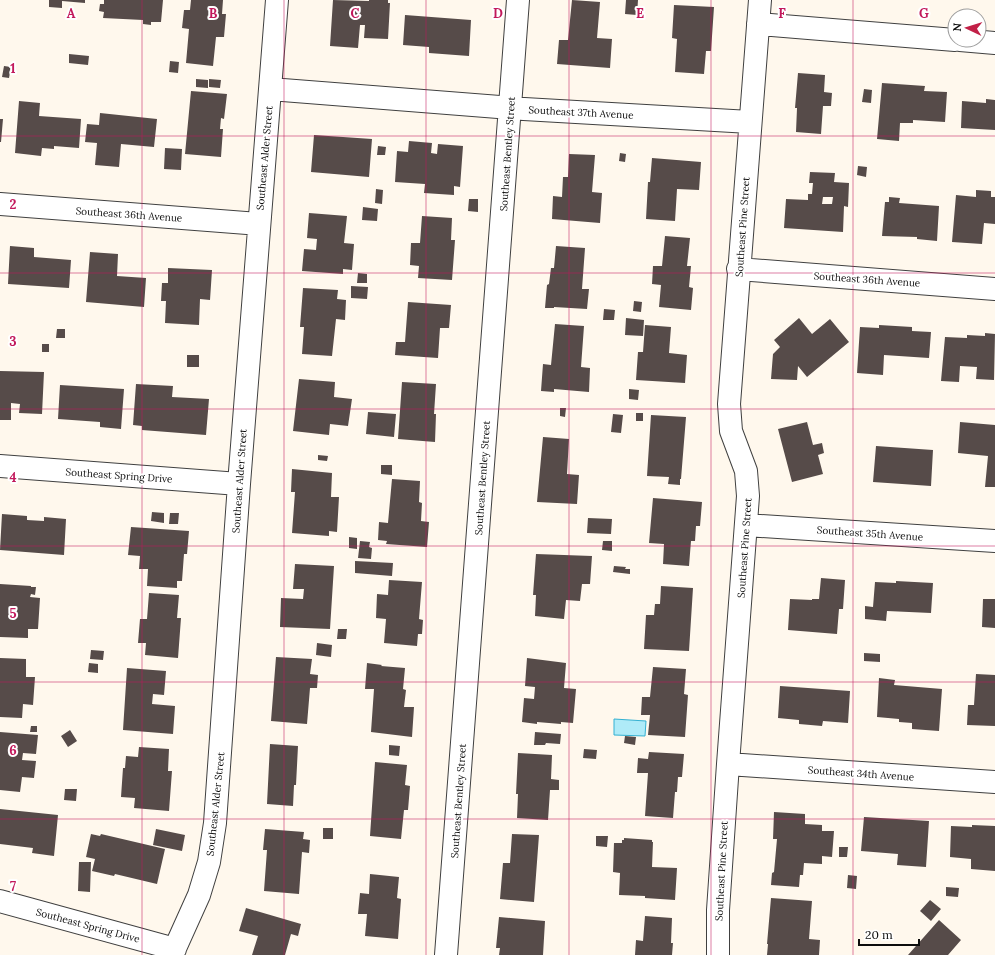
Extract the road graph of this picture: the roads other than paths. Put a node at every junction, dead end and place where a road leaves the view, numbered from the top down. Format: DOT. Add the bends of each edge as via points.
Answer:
graph roads {
  1 [pos="276,0"];
  2 [pos="518,0"];
  3 [pos="760,0"];
  4 [pos="758,24"];
  5 [pos="947,39"];
  6 [pos="270,89"];
  7 [pos="510,108"];
  8 [pos="750,122"];
  9 [pos="0,204"];
  10 [pos="259,224"];
  11 [pos="738,270"];
  12 [pos="995,289"];
  13 [pos="0,466"];
  14 [pos="239,484"];
  15 [pos="746,525"];
  16 [pos="995,541"];
  17 [pos="728,764"];
  18 [pos="995,782"];
  19 [pos="0,901"];
  20 [pos="174,952"];
  21 [pos="446,955"];
  22 [pos="718,955"];
  1 -- 6 [label="street, Southeast Alder Street"];
  2 -- 7 [label="street, Southeast Bentley Street"];
  3 -- 4 [label="street, Southeast Pine Street"];
  4 -- 5 [label="street"];
  4 -- 8 [label="street, Southeast Pine Street"];
  6 -- 7 [label="street, Southeast 37th Avenue"];
  6 -- 10 [label="street, Southeast Alder Street"];
  7 -- 8 [label="street, Southeast 37th Avenue"];
  7 -- 21 [label="street, Southeast Bentley Street"];
  8 -- 11 [label="street, Southeast Pine Street"];
  9 -- 10 [label="street, Southeast 36th Avenue"];
  10 -- 14 [label="street, Southeast Alder Street"];
  11 -- 12 [label="street, Southeast 36th Avenue"];
  11 -- 15 [label="street, Southeast Pine Street" via="729,404 731,431 746,471"];
  13 -- 14 [label="street, Southeast Spring Drive"];
  14 -- 20 [label="street, Southeast Alder Street" via="215,823 209,862 199,895"];
  15 -- 16 [label="street, Southeast 35th Avenue"];
  15 -- 17 [label="street, Southeast Pine Street"];
  17 -- 18 [label="street, Southeast 34th Avenue"];
  17 -- 22 [label="street, Southeast Pine Street" via="718,910"];
  19 -- 20 [label="street, Southeast Spring Drive"];
}
